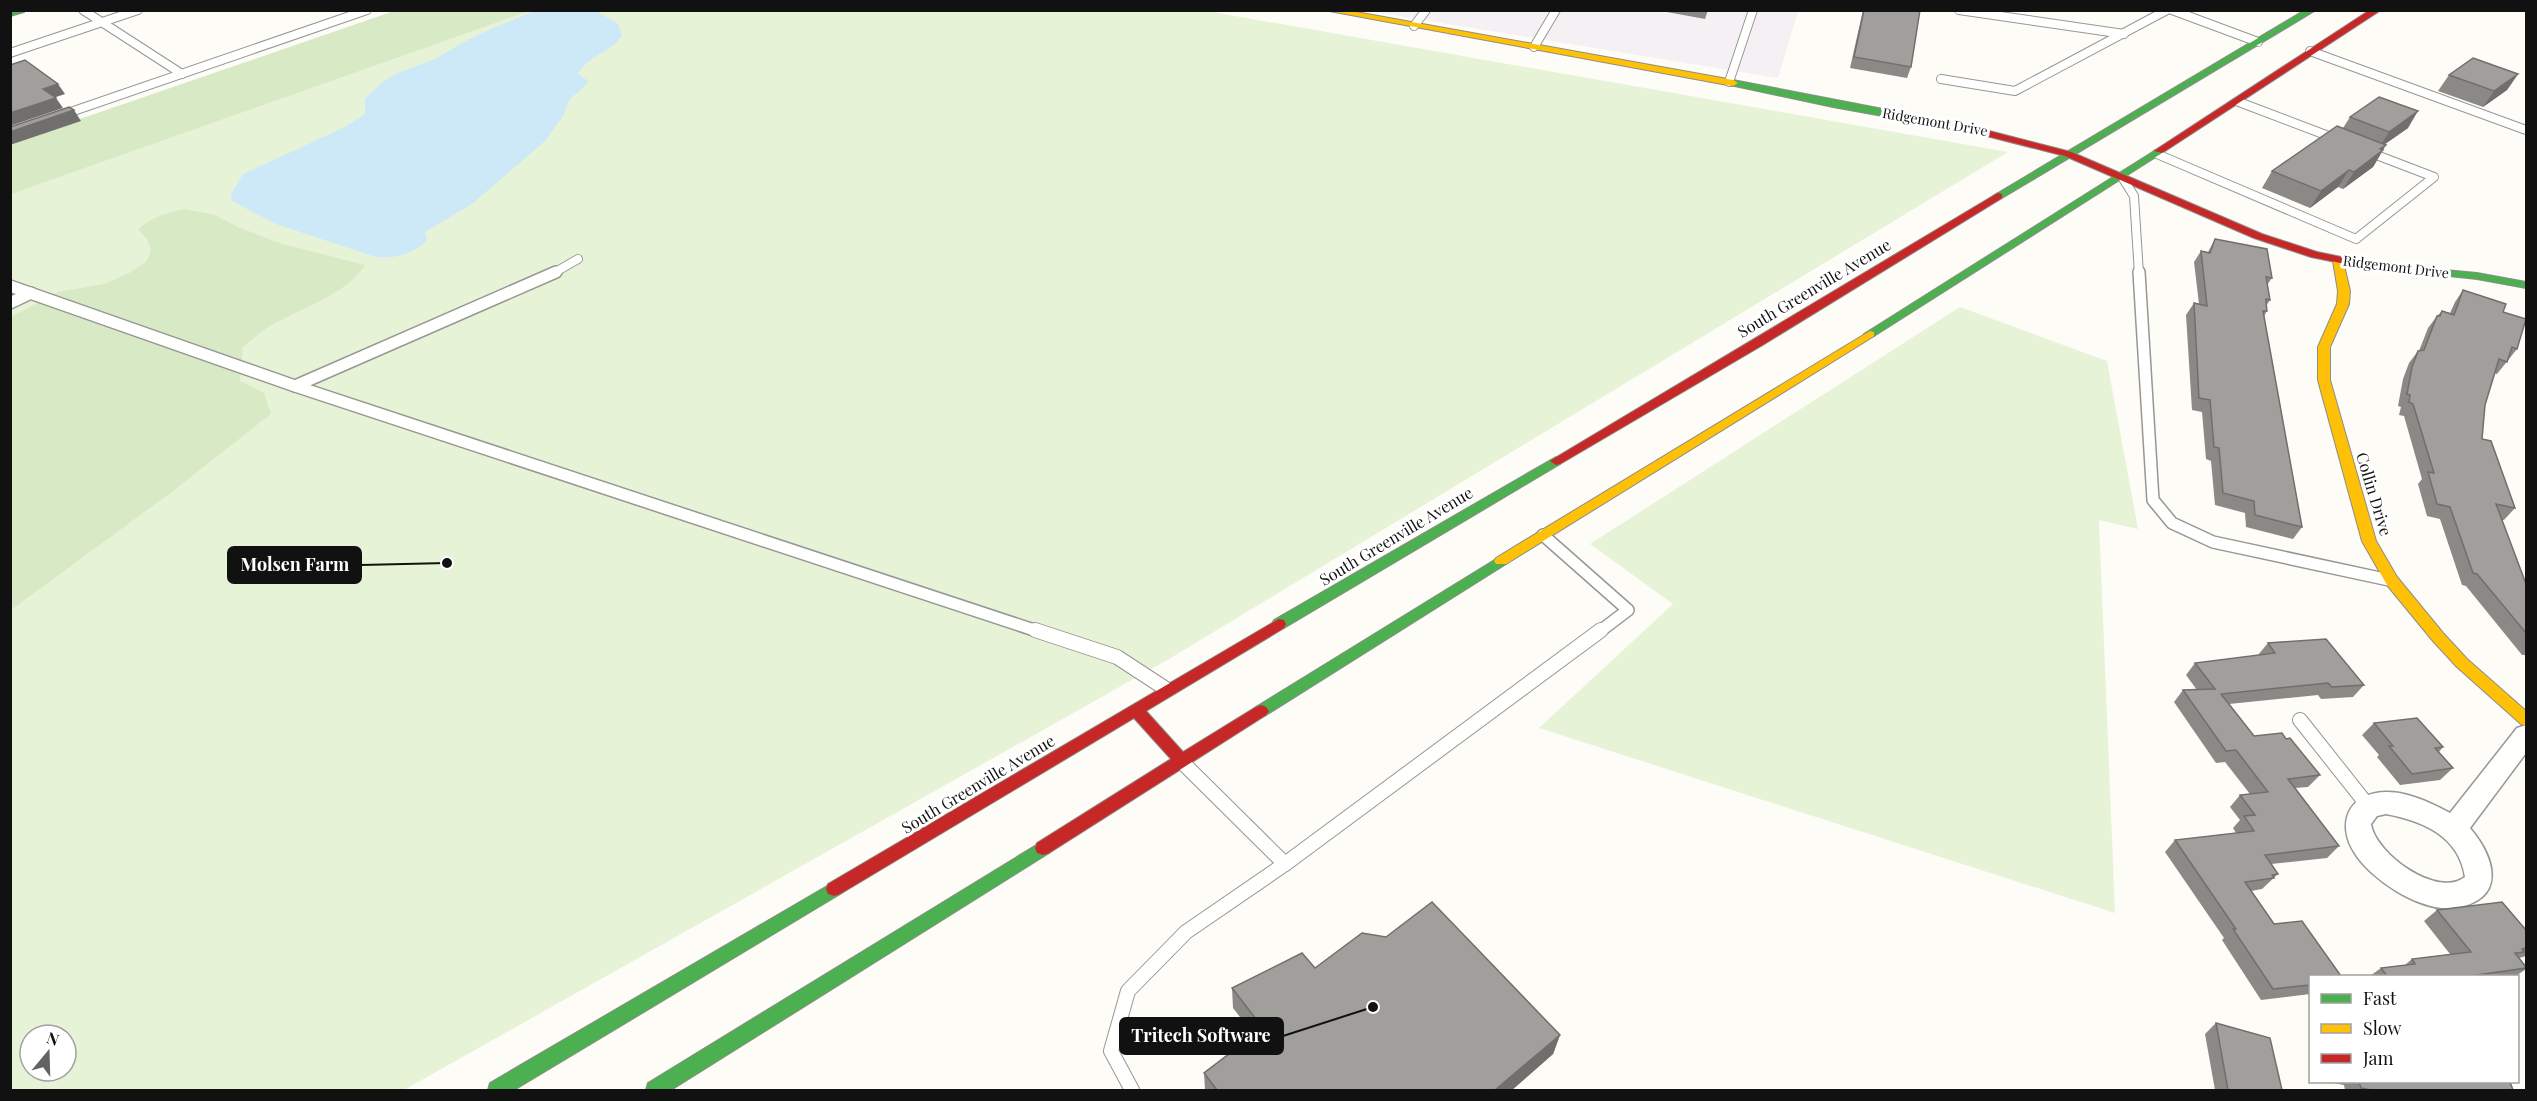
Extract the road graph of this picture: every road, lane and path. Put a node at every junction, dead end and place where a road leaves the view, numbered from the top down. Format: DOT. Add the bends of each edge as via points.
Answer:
graph roads {
  1 [pos="21,10"];
  2 [pos="82,10"];
  3 [pos="138,10"];
  4 [pos="367,10"];
  5 [pos="1328,10"];
  6 [pos="1426,10"];
  7 [pos="1556,10"];
  8 [pos="1753,10"];
  9 [pos="1959,10"];
  10 [pos="2169,10"];
  11 [pos="2312,10"];
  12 [pos="2377,10"];
  13 [pos="10,14"];
  14 [pos="100,23"];
  15 [pos="1414,26"];
  16 [pos="2124,34"];
  17 [pos="2258,42"];
  18 [pos="1534,47"];
  19 [pos="10,53"];
  20 [pos="2295,53"];
  21 [pos="182,74"];
  22 [pos="1941,79"];
  23 [pos="1729,82"];
  24 [pos="2239,102"];
  25 [pos="52,118"];
  26 [pos="2526,130"];
  27 [pos="2349,144"];
  28 [pos="2360,148"];
  29 [pos="2068,154"];
  30 [pos="2157,154"];
  31 [pos="2121,176"];
  32 [pos="578,259"];
  33 [pos="2338,261"];
  34 [pos="2526,285"];
  35 [pos="10,286"];
  36 [pos="31,293"];
  37 [pos="10,303"];
  38 [pos="295,386"];
  39 [pos="1542,535"];
  40 [pos="2392,580"];
  41 [pos="1167,689"];
  42 [pos="1135,709"];
  43 [pos="2300,720"];
  44 [pos="2526,720"];
  45 [pos="2526,735"];
  46 [pos="1182,761"];
  47 [pos="2369,807"];
  48 [pos="2453,829"];
  49 [pos="1285,864"];
  50 [pos="497,1090"];
  51 [pos="655,1090"];
  52 [pos="1132,1090"];
  1 -- 13 [label="main road"];
  2 -- 14 [label="lane"];
  3 -- 14 [label="lane"];
  4 -- 21 [label="lane"];
  5 -- 15 [label="main road, Ridgemont Drive"];
  6 -- 15 [label="lane"];
  7 -- 18 [label="lane"];
  8 -- 23 [label="lane"];
  9 -- 16 [label="lane"];
  10 -- 16 [label="lane"];
  10 -- 17 [label="lane"];
  11 -- 17 [label="main road, South Greenville Avenue"];
  12 -- 20 [label="main road"];
  14 -- 19 [label="lane"];
  14 -- 21 [label="lane"];
  15 -- 18 [label="main road, Ridgemont Drive"];
  16 -- 22 [label="lane" via="2015,92"];
  17 -- 20 [label="main road"];
  17 -- 29 [label="main road, South Greenville Avenue"];
  18 -- 23 [label="main road, Ridgemont Drive"];
  20 -- 24 [label="main road"];
  20 -- 26 [label="lane"];
  21 -- 25 [label="lane"];
  23 -- 29 [label="main road, Ridgemont Drive" via="1989,132"];
  24 -- 27 [label="lane"];
  24 -- 30 [label="main road"];
  28 -- 30 [label="lane" via="2434,177 2356,239"];
  29 -- 31 [label="main road, Ridgemont Drive"];
  29 -- 41 [label="main road, South Greenville Avenue" via="1746,349"];
  30 -- 31 [label="main road"];
  31 -- 33 [label="main road, Ridgemont Drive" via="2258,236"];
  31 -- 39 [label="main road" via="1808,374"];
  31 -- 40 [label="lane" via="2134,196 2152,500 2172,524 2213,542"];
  32 -- 38 [label="lane"];
  33 -- 34 [label="main road, Ridgemont Drive"];
  33 -- 40 [label="main road, Collin Drive" via="2343,304 2324,347 2324,380 2369,541"];
  35 -- 36 [label="lane"];
  36 -- 37 [label="lane"];
  36 -- 38 [label="lane"];
  38 -- 41 [label="lane" via="1117,657"];
  39 -- 46 [label="main road"];
  39 -- 49 [label="lane" via="1628,610"];
  40 -- 44 [label="main road, Collin Drive" via="2462,663"];
  41 -- 42 [label="main road, South Greenville Avenue"];
  42 -- 46 [label="main road"];
  42 -- 50 [label="main road, South Greenville Avenue"];
  43 -- 47 [label="lane"];
  45 -- 48 [label="street"];
  46 -- 49 [label="lane"];
  46 -- 51 [label="main road"];
  47 -- 48 [label="street" via="2386,803 2407,806"];
  47 -- 48 [label="street" via="2359,817 2358,832 2366,850 2397,878 2430,892 2452,895 2470,891 2480,880 2479,864 2470,846"];
  49 -- 52 [label="lane" via="1186,932 1128,991 1111,1051"];
}
